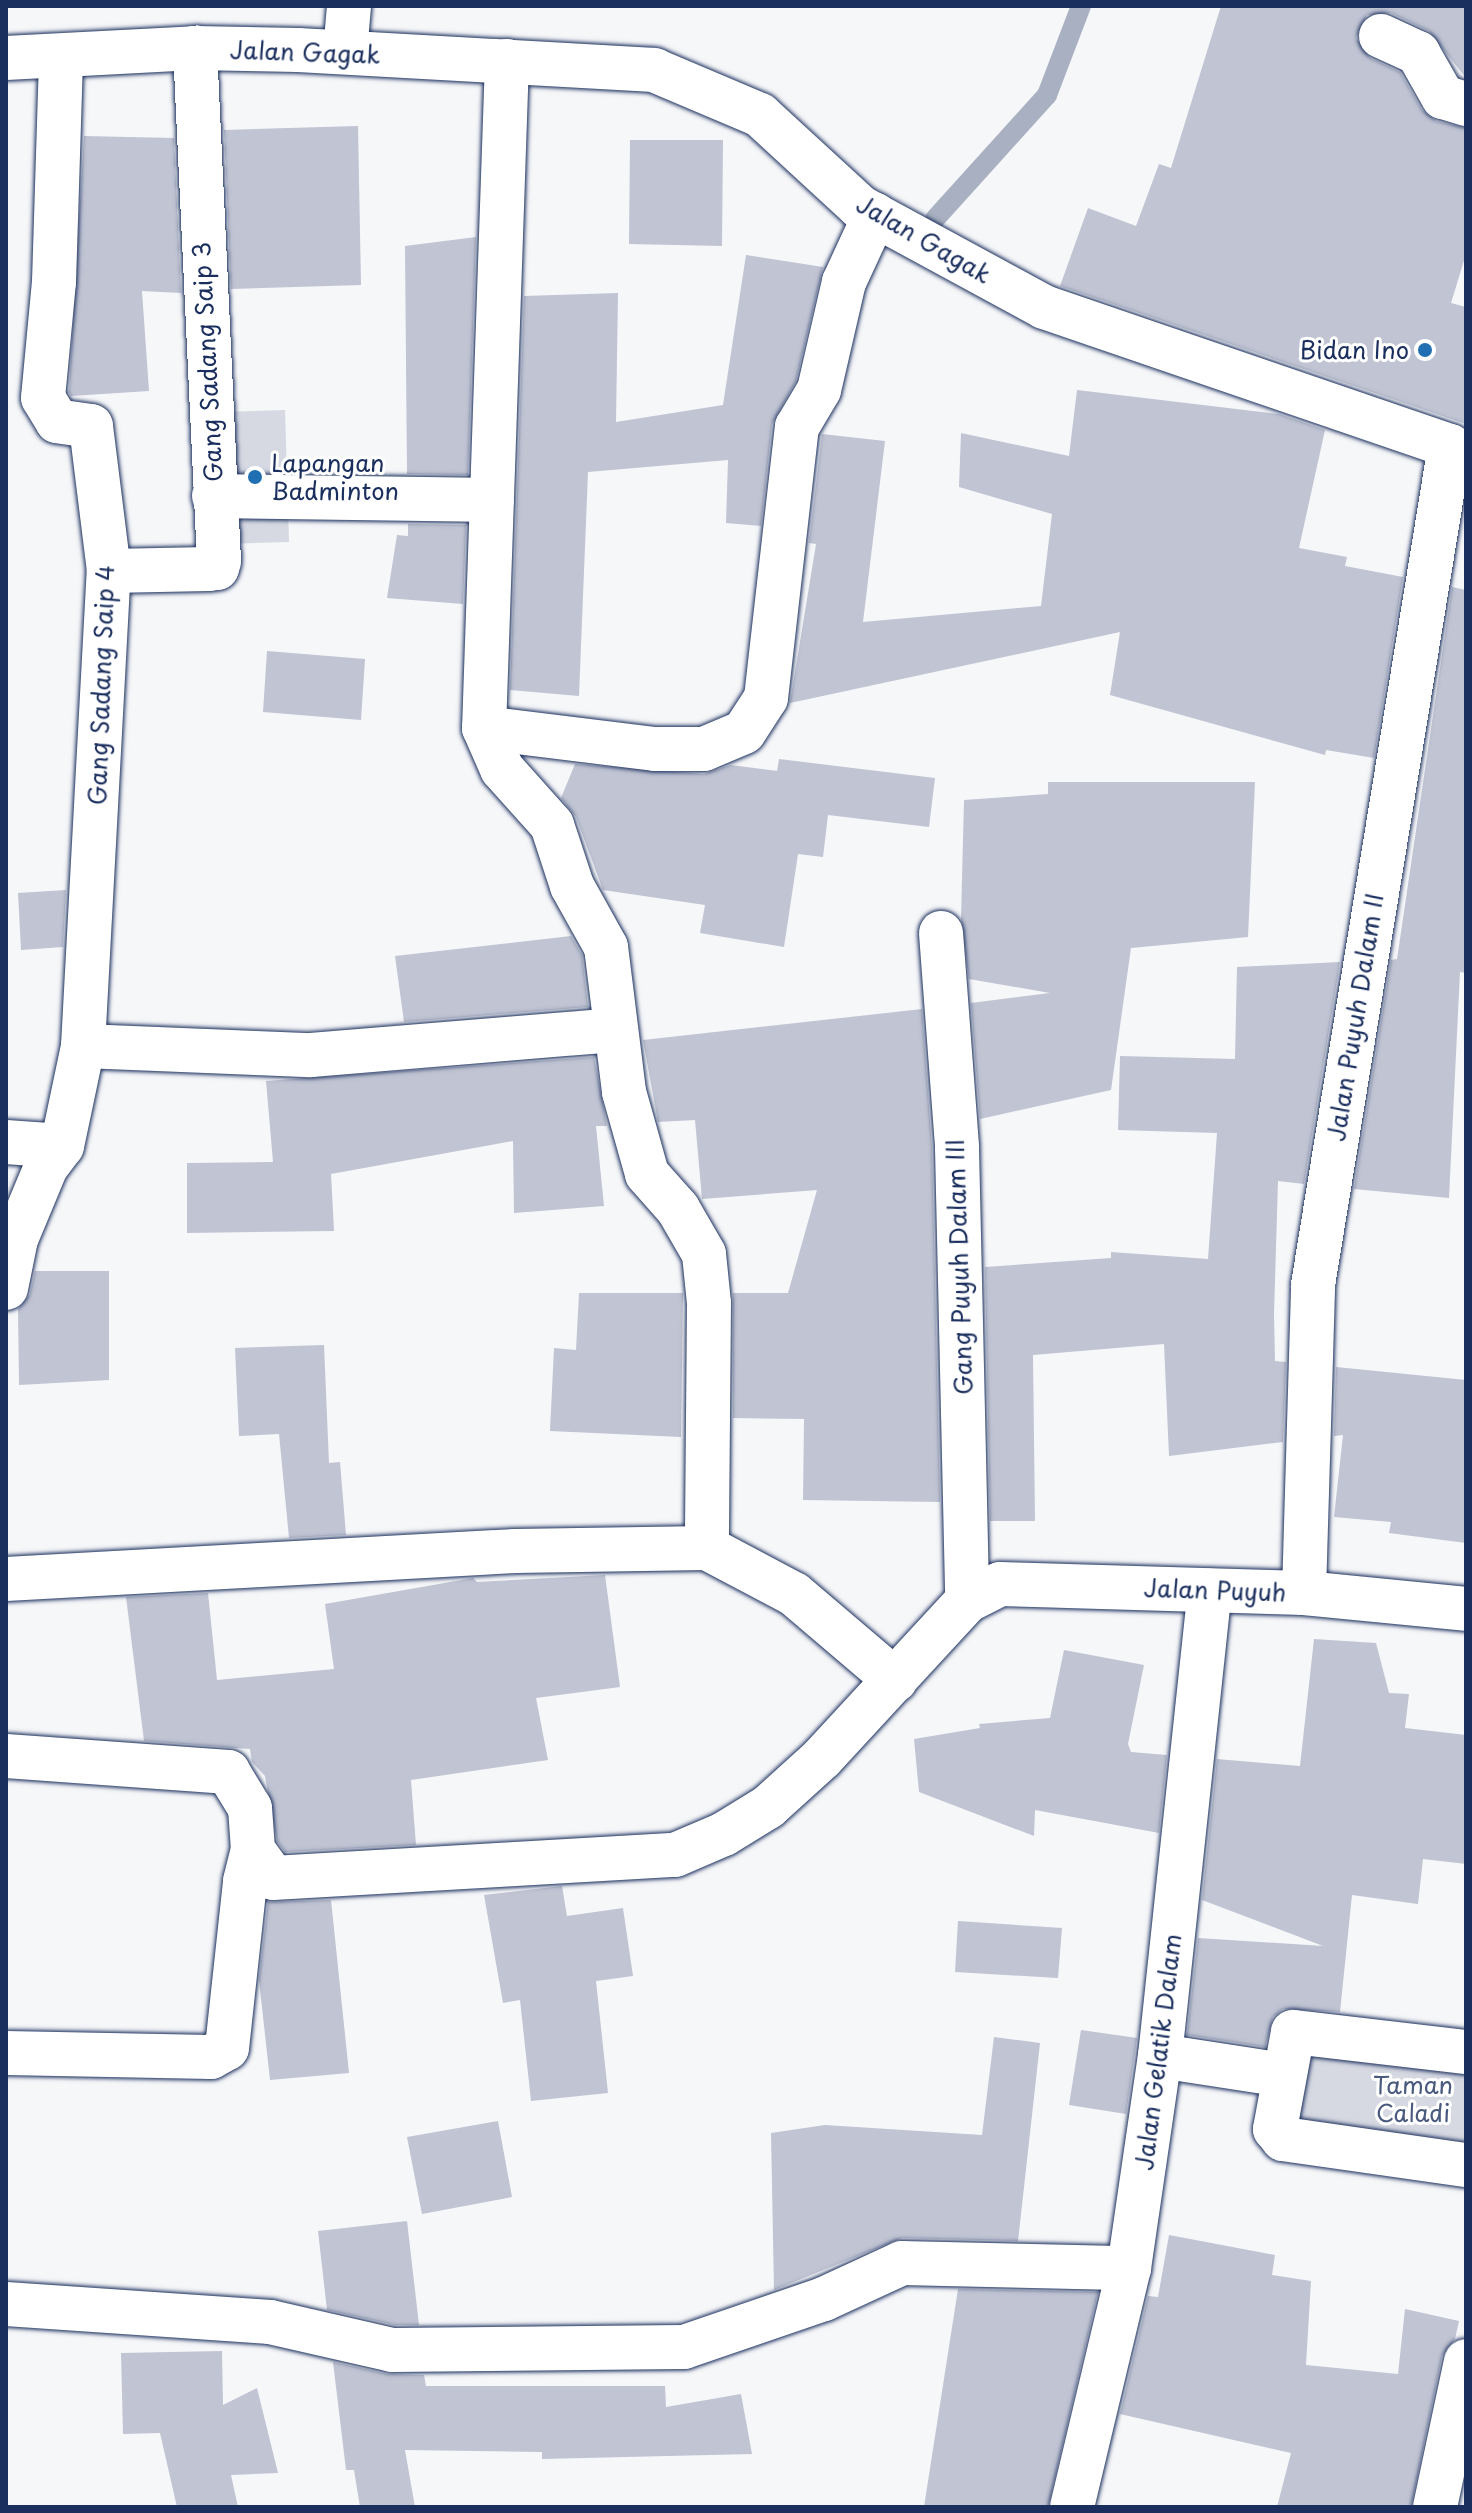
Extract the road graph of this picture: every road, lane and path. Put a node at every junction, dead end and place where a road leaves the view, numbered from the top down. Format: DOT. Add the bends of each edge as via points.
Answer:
graph roads {
  1 [pos="349,6"];
  2 [pos="1381,36"];
  3 [pos="195,48"];
  4 [pos="345,52"];
  5 [pos="61,57"];
  6 [pos="6,58"];
  7 [pos="507,61"];
  8 [pos="1466,104"];
  9 [pos="875,215"];
  10 [pos="1462,453"];
  11 [pos="214,496"];
  12 [pos="492,500"];
  13 [pos="109,571"];
  14 [pos="484,728"];
  15 [pos="941,933"];
  16 [pos="615,1030"];
  17 [pos="83,1046"];
  18 [pos="6,1142"];
  19 [pos="62,1146"];
  20 [pos="6,1288"];
  21 [pos="707,1548"];
  22 [pos="14,1580"];
  23 [pos="1210,1591"];
  24 [pos="1304,1593"];
  25 [pos="967,1601"];
  26 [pos="1466,1609"];
  27 [pos="895,1680"];
  28 [pos="6,1756"];
  29 [pos="253,1850"];
  30 [pos="1466,2052"];
  31 [pos="6,2053"];
  32 [pos="1160,2056"];
  33 [pos="1284,2075"];
  34 [pos="1466,2165"];
  35 [pos="1129,2268"];
  36 [pos="6,2304"];
  37 [pos="1466,2361"];
  38 [pos="1072,2507"];
  39 [pos="1435,2507"];
  1 -- 4 [label="street"];
  2 -- 8 [label="street" via="1418,53 1443,97"];
  3 -- 4 [label="street, Jalan Gagak"];
  3 -- 5 [label="street, Jalan Gagak"];
  3 -- 11 [label="street, Gang Sadang Saip 3"];
  4 -- 7 [label="street, Jalan Gagak"];
  5 -- 6 [label="street, Jalan Gagak"];
  5 -- 13 [label="street, Gang Sadang Saip 4" via="54,282 43,398 57,421 91,426"];
  7 -- 9 [label="street, Jalan Gagak" via="654,70 760,115"];
  7 -- 12 [label="street"];
  9 -- 10 [label="street, Jalan Gagak" via="1044,307"];
  9 -- 14 [label="street" via="844,282 819,390 797,427 766,698 744,732 704,749 655,749"];
  10 -- 24 [label="street, Jalan Puyuh Dalam II" via="1313,1285"];
  11 -- 12 [label="street"];
  11 -- 13 [label="street, Gang Sadang Saip 3" via="217,568"];
  12 -- 14 [label="street"];
  13 -- 17 [label="street, Gang Sadang Saip 4"];
  14 -- 16 [label="street" via="502,769 552,825 572,886 606,947"];
  15 -- 25 [label="street, Gang Puyuh Dalam III" via="957,1148"];
  16 -- 17 [label="street" via="311,1055"];
  16 -- 21 [label="street" via="624,1092 647,1174 678,1209 704,1254 709,1303"];
  17 -- 19 [label="street, Gang Sadang Saip 4"];
  18 -- 19 [label="street"];
  19 -- 20 [label="street, Gang Sadang Saip 4" via="46,1167 16,1239"];
  21 -- 22 [label="street" via="515,1551"];
  21 -- 27 [label="street" via="794,1594"];
  23 -- 24 [label="street, Jalan Puyuh"];
  23 -- 25 [label="street, Jalan Puyuh" via="1000,1584"];
  23 -- 32 [label="street, Jalan Gelatik Dalam"];
  24 -- 26 [label="street, Jalan Puyuh"];
  25 -- 27 [label="street"];
  27 -- 29 [label="street" via="768,1807 675,1855 286,1879 273,1878"];
  28 -- 29 [label="street" via="228,1772 250,1808"];
  29 -- 31 [label="street" via="227,2048 211,2057"];
  30 -- 33 [label="street" via="1296,2032 1290,2034"];
  32 -- 33 [label="street"];
  32 -- 35 [label="street, Jalan Gelatik Dalam"];
  33 -- 34 [label="street" via="1275,2129 1283,2139"];
  35 -- 36 [label="street" via="902,2263 824,2299 684,2347 392,2350 270,2322"];
  35 -- 38 [label="street, Jalan Gelatik Dalam"];
  37 -- 39 [label="street"];
}
